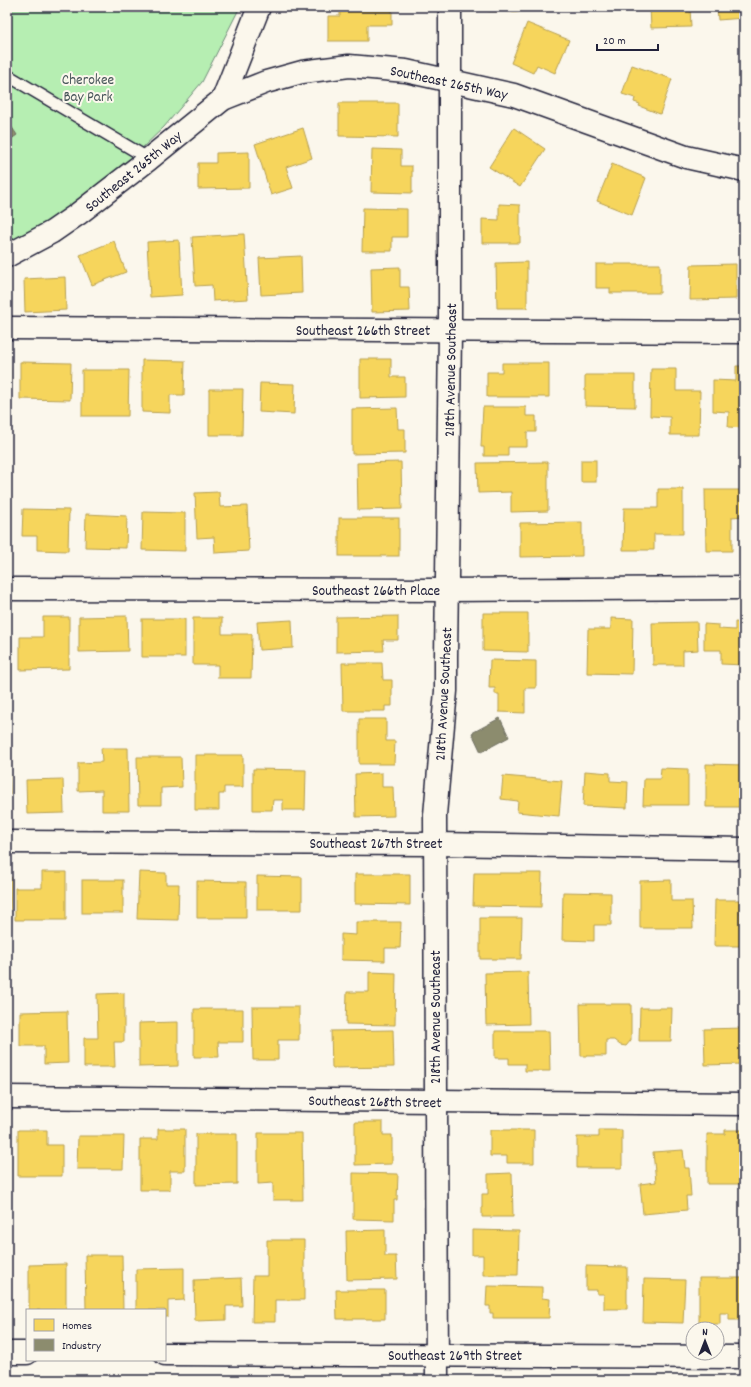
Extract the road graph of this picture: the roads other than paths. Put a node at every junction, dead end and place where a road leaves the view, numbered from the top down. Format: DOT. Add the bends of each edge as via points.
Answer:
graph roads {
  1 [pos="260,7"];
  2 [pos="450,7"];
  3 [pos="7,74"];
  4 [pos="450,80"];
  5 [pos="223,99"];
  6 [pos="150,159"];
  7 [pos="744,170"];
  8 [pos="7,256"];
  9 [pos="7,328"];
  10 [pos="450,331"];
  11 [pos="744,332"];
  12 [pos="744,588"];
  13 [pos="7,589"];
  14 [pos="447,590"];
  15 [pos="7,842"];
  16 [pos="436,844"];
  17 [pos="744,849"];
  18 [pos="7,1097"];
  19 [pos="435,1102"];
  20 [pos="744,1104"];
  21 [pos="7,1353"];
  22 [pos="26,1353"];
  23 [pos="166,1354"];
  24 [pos="437,1355"];
  25 [pos="744,1357"];
  26 [pos="437,1380"];
  1 -- 5 [label="street"];
  2 -- 4 [label="street, 218th Avenue Southeast"];
  3 -- 6 [label="lane"];
  4 -- 5 [label="street, Southeast 265th Way" via="406,71 349,66 302,72 266,82"];
  4 -- 7 [label="street, Southeast 265th Way" via="514,96 686,157"];
  4 -- 10 [label="street, 218th Avenue Southeast"];
  5 -- 6 [label="street, Southeast 265th Way"];
  6 -- 8 [label="street, Southeast 265th Way" via="68,222"];
  9 -- 10 [label="street, Southeast 266th Street"];
  10 -- 11 [label="street, Southeast 266th Street"];
  10 -- 14 [label="street, 218th Avenue Southeast"];
  12 -- 14 [label="street, Southeast 266th Place"];
  13 -- 14 [label="street, Southeast 266th Place"];
  14 -- 16 [label="street, 218th Avenue Southeast" via="446,691 435,815"];
  15 -- 16 [label="street, Southeast 267th Street"];
  16 -- 17 [label="street, Southeast 267th Street"];
  16 -- 19 [label="street, 218th Avenue Southeast"];
  18 -- 19 [label="street, Southeast 268th Street"];
  19 -- 20 [label="street, Southeast 268th Street"];
  19 -- 24 [label="street, 218th Avenue Southeast"];
  21 -- 22 [label="street"];
  23 -- 24 [label="street, Southeast 269th Street"];
  24 -- 25 [label="street, Southeast 269th Street"];
  24 -- 26 [label="street, 218th Avenue Southeast"];
}
